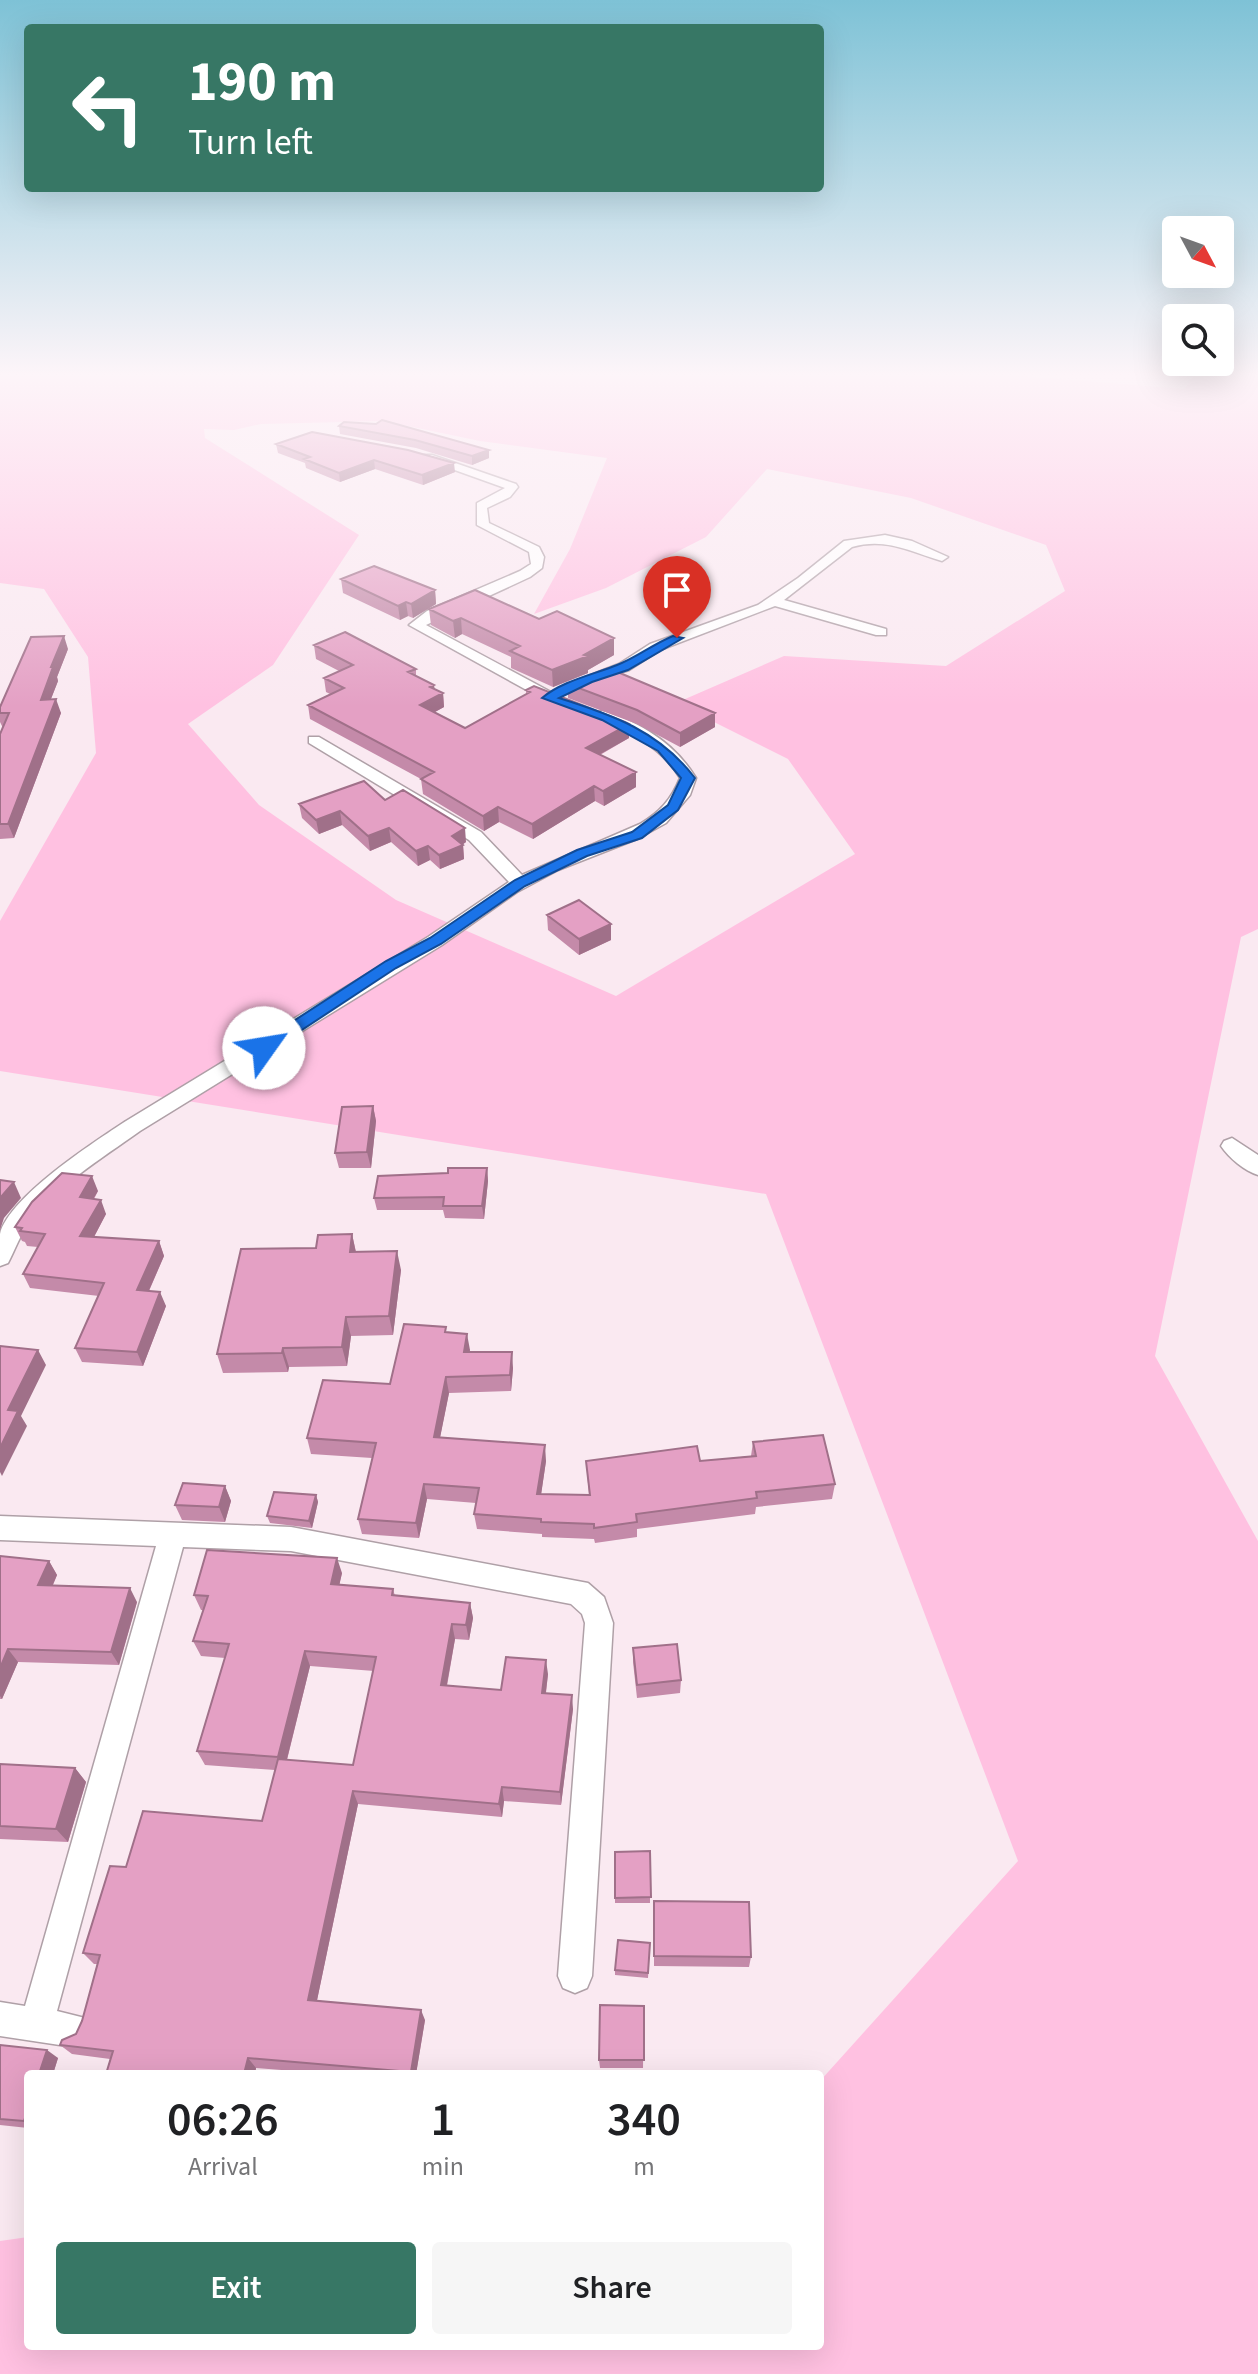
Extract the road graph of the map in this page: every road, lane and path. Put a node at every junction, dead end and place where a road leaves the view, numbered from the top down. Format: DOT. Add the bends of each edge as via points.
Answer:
graph roads {
  1 [pos="509,486"];
  2 [pos="942,557"];
  3 [pos="773,601"];
  4 [pos="881,632"];
  5 [pos="561,692"];
  6 [pos="314,740"];
  7 [pos="520,883"];
  8 [pos="1232,1146"];
  9 [pos="1258,1167"];
  10 [pos="0,1257"];
  11 [pos="0,1528"];
  12 [pos="173,1535"];
  13 [pos="575,1976"];
  14 [pos="0,2019"];
  15 [pos="37,2023"];
  16 [pos="73,2030"];
  1 -- 5 [label="street" via="506,494 481,506 483,525 534,550 537,565 416,625"];
  2 -- 3 [label="street" via="889,538 858,540"];
  3 -- 4 [label="street"];
  3 -- 5 [label="street" via="655,647 624,667"];
  5 -- 7 [label="street" via="585,710 663,748 688,778 674,808 637,835 582,853"];
  6 -- 7 [label="street" via="475,836"];
  7 -- 10 [label="street" via="85,1159 17,1223"];
  8 -- 9 [label="street"];
  11 -- 12 [label="street"];
  12 -- 13 [label="street" via="291,1539 563,1587 594,1606 599,1623"];
  12 -- 15 [label="street"];
  14 -- 15 [label="street"];
  15 -- 16 [label="street"];
}
